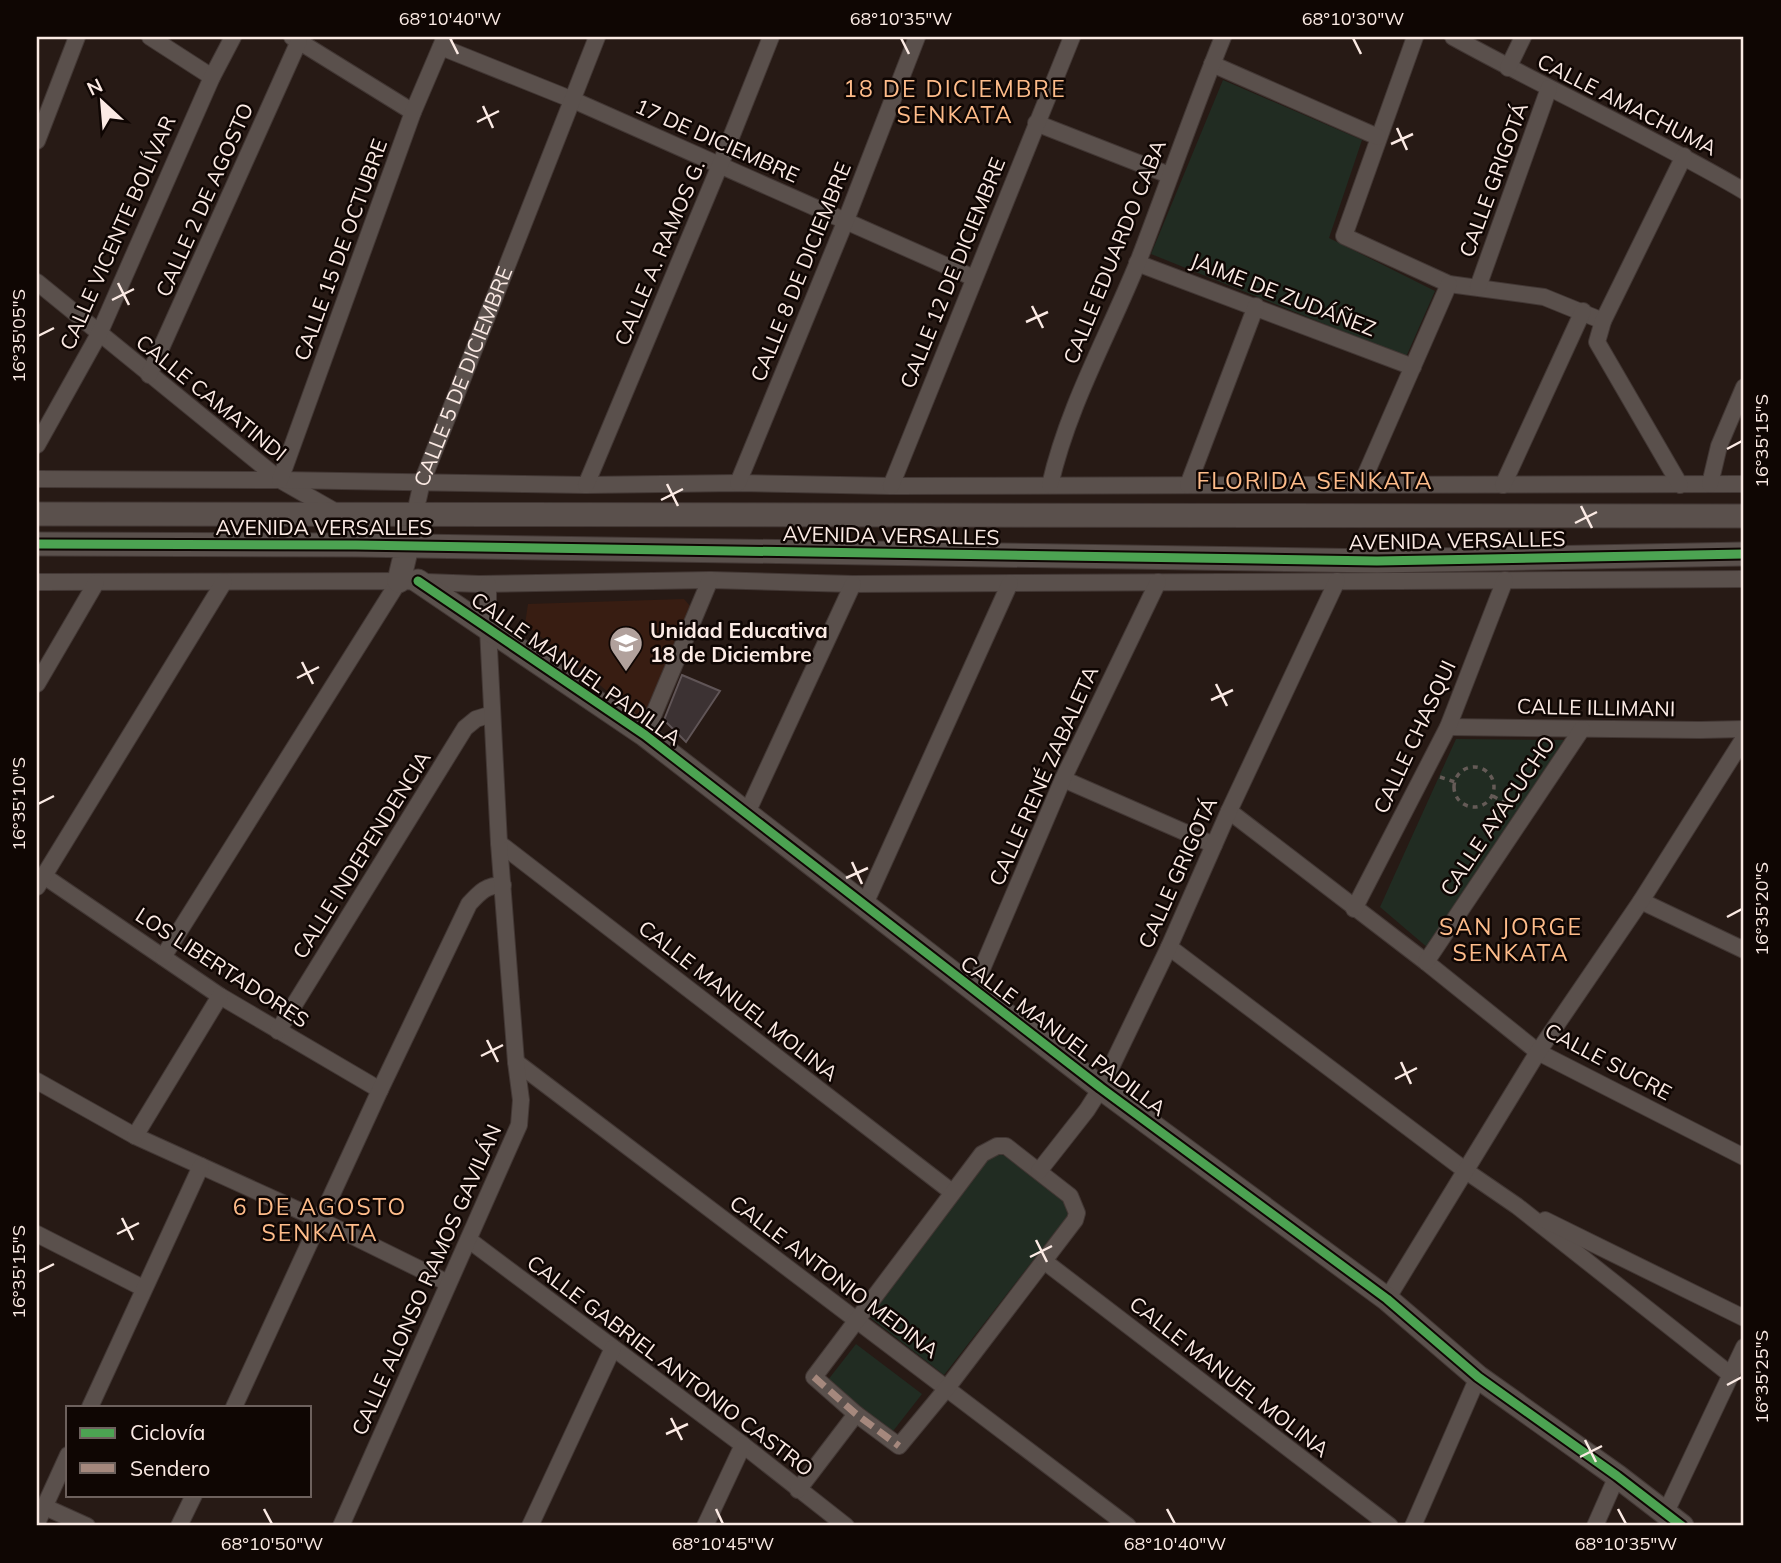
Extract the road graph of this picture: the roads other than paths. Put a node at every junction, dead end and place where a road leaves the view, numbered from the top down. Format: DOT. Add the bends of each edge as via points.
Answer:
graph roads {
  1 [pos="77,37"];
  2 [pos="150,37"];
  3 [pos="233,37"];
  4 [pos="597,37"];
  5 [pos="771,37"];
  6 [pos="916,37"];
  7 [pos="1072,37"];
  8 [pos="1223,37"];
  9 [pos="1415,37"];
  10 [pos="1453,37"];
  11 [pos="1523,37"];
  12 [pos="296,39"];
  13 [pos="443,42"];
  14 [pos="1212,64"];
  15 [pos="1508,68"];
  16 [pos="212,77"];
  17 [pos="1549,88"];
  18 [pos="573,100"];
  19 [pos="413,112"];
  20 [pos="1036,123"];
  21 [pos="1378,137"];
  22 [pos="37,141"];
  23 [pos="1684,156"];
  24 [pos="720,165"];
  25 [pos="1169,175"];
  26 [pos="1744,191"];
  27 [pos="846,220"];
  28 [pos="1137,263"];
  29 [pos="974,278"];
  30 [pos="37,282"];
  31 [pos="1449,284"];
  32 [pos="1478,286"];
  33 [pos="1256,306"];
  34 [pos="1583,312"];
  35 [pos="1602,321"];
  36 [pos="99,334"];
  37 [pos="1413,367"];
  38 [pos="149,376"];
  39 [pos="1744,387"];
  40 [pos="37,445"];
  41 [pos="37,479"];
  42 [pos="279,480"];
  43 [pos="422,482"];
  44 [pos="738,483"];
  45 [pos="1710,484"];
  46 [pos="1744,484"];
  47 [pos="586,485"];
  48 [pos="1050,485"];
  49 [pos="1188,485"];
  50 [pos="1361,485"];
  51 [pos="1503,485"];
  52 [pos="1680,485"];
  53 [pos="891,486"];
  54 [pos="338,513"];
  55 [pos="415,513"];
  56 [pos="37,514"];
  57 [pos="1744,516"];
  58 [pos="37,544"];
  59 [pos="356,545"];
  60 [pos="407,545"];
  61 [pos="1744,554"];
  62 [pos="1744,579"];
  63 [pos="710,580"];
  64 [pos="1505,580"];
  65 [pos="408,581"];
  66 [pos="1337,581"];
  67 [pos="37,582"];
  68 [pos="225,582"];
  69 [pos="1158,582"];
  70 [pos="96,583"];
  71 [pos="1010,583"];
  72 [pos="488,584"];
  73 [pos="853,584"];
  74 [pos="488,629"];
  75 [pos="37,684"];
  76 [pos="492,714"];
  77 [pos="1448,727"];
  78 [pos="1582,729"];
  79 [pos="1744,729"];
  80 [pos="645,735"];
  81 [pos="1744,738"];
  82 [pos="1062,779"];
  83 [pos="1229,811"];
  84 [pos="747,815"];
  85 [pos="499,843"];
  86 [pos="1214,845"];
  87 [pos="41,881"];
  88 [pos="503,885"];
  89 [pos="1641,901"];
  90 [pos="864,906"];
  91 [pos="1354,909"];
  92 [pos="1169,947"];
  93 [pos="1744,950"];
  94 [pos="163,957"];
  95 [pos="1426,962"];
  96 [pos="973,990"];
  97 [pos="220,996"];
  98 [pos="278,1031"];
  99 [pos="1538,1052"];
  100 [pos="516,1062"];
  101 [pos="37,1081"];
  102 [pos="1101,1088"];
  103 [pos="380,1090"];
  104 [pos="135,1136"];
  105 [pos="1744,1157"];
  106 [pos="201,1166"];
  107 [pos="1039,1171"];
  108 [pos="1466,1171"];
  109 [pos="952,1192"];
  110 [pos="1517,1206"];
  111 [pos="320,1220"];
  112 [pos="37,1234"];
  113 [pos="469,1240"];
  114 [pos="1044,1261"];
  115 [pos="447,1283"];
  116 [pos="144,1288"];
  117 [pos="1387,1299"];
  118 [pos="1744,1318"];
  119 [pos="855,1320"];
  120 [pos="1744,1347"];
  121 [pos="613,1348"];
  122 [pos="1731,1375"];
  123 [pos="1478,1377"];
  124 [pos="947,1388"];
  125 [pos="90,1406"];
  126 [pos="234,1406"];
  127 [pos="856,1414"];
  128 [pos="743,1445"];
  129 [pos="66,1460"];
  130 [pos="1617,1476"];
  131 [pos="797,1490"];
  132 [pos="194,1496"];
  133 [pos="45,1507"];
  134 [pos="1674,1520"];
  135 [pos="37,1523"];
  136 [pos="87,1526"];
  137 [pos="179,1526"];
  138 [pos="341,1526"];
  139 [pos="530,1526"];
  140 [pos="705,1526"];
  141 [pos="846,1526"];
  142 [pos="1128,1526"];
  143 [pos="1390,1526"];
  144 [pos="1413,1526"];
  145 [pos="1595,1526"];
  1 -- 22 [label="street"];
  2 -- 16 [label="street"];
  3 -- 16 [label="street, CALLE VICENTE BOLÍVAR"];
  4 -- 18 [label="street, CALLE 5 DE DICIEMBRE"];
  5 -- 24 [label="street, CALLE A. RAMOS G."];
  6 -- 27 [label="street, CALLE 8 DE DICIEMBRE"];
  7 -- 20 [label="street, CALLE 12 DE DICIEMBRE"];
  8 -- 14 [label="street, CALLE EDUARDO CABA"];
  9 -- 21 [label="street"];
  10 -- 15 [label="street, CALLE AMACHUMA"];
  11 -- 15 [label="street"];
  12 -- 19 [label="street"];
  12 -- 38 [label="street, CALLE 2 DE AGOSTO"];
  13 -- 18 [label="street, 17 DE DICIEMBRE"];
  13 -- 19 [label="street, CALLE 15 DE OCTUBRE"];
  14 -- 21 [label="street"];
  14 -- 25 [label="street, CALLE EDUARDO CABA"];
  15 -- 17 [label="street, CALLE AMACHUMA"];
  16 -- 36 [label="street, CALLE VICENTE BOLÍVAR"];
  17 -- 23 [label="street, CALLE AMACHUMA"];
  17 -- 32 [label="street, CALLE GRIGOTÁ"];
  18 -- 24 [label="street, 17 DE DICIEMBRE"];
  18 -- 43 [label="street, CALLE 5 DE DICIEMBRE"];
  19 -- 42 [label="street, CALLE 15 DE OCTUBRE"];
  20 -- 25 [label="street"];
  20 -- 29 [label="street, CALLE 12 DE DICIEMBRE"];
  21 -- 31 [label="street" via="1344,236"];
  23 -- 26 [label="street, CALLE AMACHUMA"];
  23 -- 35 [label="street"];
  24 -- 27 [label="street, 17 DE DICIEMBRE"];
  24 -- 47 [label="street, CALLE A. RAMOS G."];
  25 -- 28 [label="street, CALLE EDUARDO CABA"];
  27 -- 29 [label="street, 17 DE DICIEMBRE"];
  27 -- 44 [label="street, CALLE 8 DE DICIEMBRE"];
  28 -- 33 [label="street, JAIME DE ZUDÁÑEZ"];
  28 -- 48 [label="street, CALLE EDUARDO CABA" via="1057,453"];
  29 -- 53 [label="street, CALLE 12 DE DICIEMBRE"];
  30 -- 36 [label="street, CALLE CAMATINDI"];
  31 -- 32 [label="street"];
  31 -- 37 [label="street"];
  32 -- 34 [label="street" via="1544,297"];
  33 -- 37 [label="street, JAIME DE ZUDÁÑEZ"];
  33 -- 49 [label="street"];
  34 -- 35 [label="street"];
  34 -- 51 [label="street"];
  35 -- 52 [label="street" via="1597,341"];
  36 -- 38 [label="street, CALLE CAMATINDI"];
  36 -- 40 [label="street, CALLE VICENTE BOLÍVAR"];
  37 -- 50 [label="street"];
  38 -- 42 [label="street, CALLE CAMATINDI"];
  39 -- 45 [label="street" via="1719,446"];
  41 -- 42 [label="street"];
  42 -- 43 [label="street"];
  42 -- 54 [label="street, CALLE CAMATINDI"];
  43 -- 47 [label="street"];
  43 -- 55 [label="street, CALLE 5 DE DICIEMBRE"];
  44 -- 47 [label="street"];
  44 -- 53 [label="street"];
  45 -- 46 [label="street"];
  45 -- 52 [label="street"];
  48 -- 49 [label="street"];
  48 -- 53 [label="street"];
  49 -- 50 [label="street"];
  50 -- 51 [label="street"];
  51 -- 52 [label="street"];
  54 -- 55 [label="street, AVENIDA VERSALLES"];
  54 -- 56 [label="street, AVENIDA VERSALLES"];
  54 -- 59 [label="street"];
  55 -- 57 [label="street, AVENIDA VERSALLES"];
  55 -- 60 [label="street, CALLE 5 DE DICIEMBRE"];
  58 -- 59 [label="street, AVENIDA VERSALLES"];
  59 -- 60 [label="street, AVENIDA VERSALLES"];
  60 -- 61 [label="street, AVENIDA VERSALLES" via="1377,561"];
  60 -- 65 [label="street, CALLE 5 DE DICIEMBRE"];
  62 -- 64 [label="street, AVENIDA VERSALLES"];
  63 -- 72 [label="street, AVENIDA VERSALLES"];
  63 -- 73 [label="street, AVENIDA VERSALLES"];
  63 -- 80 [label="street"];
  64 -- 66 [label="street, AVENIDA VERSALLES"];
  64 -- 77 [label="street, CALLE CHASQUI"];
  65 -- 68 [label="street, AVENIDA VERSALLES"];
  65 -- 72 [label="street, AVENIDA VERSALLES"];
  65 -- 74 [label="street, CALLE MANUEL PADILLA"];
  65 -- 94 [label="street, CALLE 5 DE DICIEMBRE"];
  66 -- 69 [label="street, AVENIDA VERSALLES"];
  66 -- 83 [label="street, CALLE GRIGOTÁ"];
  67 -- 70 [label="street, AVENIDA VERSALLES"];
  68 -- 70 [label="street, AVENIDA VERSALLES"];
  68 -- 87 [label="street"];
  69 -- 71 [label="street, AVENIDA VERSALLES"];
  69 -- 82 [label="street, CALLE RENÉ ZABALETA"];
  70 -- 75 [label="street"];
  71 -- 73 [label="street, AVENIDA VERSALLES"];
  71 -- 90 [label="street"];
  72 -- 74 [label="street, CALLE ALONSO RAMOS GAVILÁN"];
  73 -- 84 [label="street"];
  74 -- 76 [label="street, CALLE ALONSO RAMOS GAVILÁN"];
  74 -- 80 [label="street, CALLE MANUEL PADILLA"];
  76 -- 85 [label="street, CALLE ALONSO RAMOS GAVILÁN"];
  76 -- 98 [label="street, CALLE INDEPENDENCIA" via="465,728"];
  77 -- 78 [label="street, CALLE ILLIMANI"];
  77 -- 91 [label="street, CALLE CHASQUI"];
  78 -- 79 [label="street, CALLE ILLIMANI"];
  78 -- 95 [label="street, CALLE AYACUCHO"];
  80 -- 84 [label="street, CALLE MANUEL PADILLA"];
  81 -- 89 [label="street"];
  82 -- 86 [label="street"];
  82 -- 96 [label="street, CALLE RENÉ ZABALETA"];
  83 -- 86 [label="street, CALLE GRIGOTÁ"];
  83 -- 91 [label="street, CALLE SUCRE"];
  84 -- 90 [label="street, CALLE MANUEL PADILLA"];
  85 -- 88 [label="street, CALLE ALONSO RAMOS GAVILÁN"];
  85 -- 109 [label="street, CALLE MANUEL MOLINA"];
  86 -- 92 [label="street, CALLE GRIGOTÁ"];
  87 -- 94 [label="street, LOS LIBERTADORES"];
  88 -- 100 [label="street, CALLE ALONSO RAMOS GAVILÁN"];
  88 -- 103 [label="street" via="482,890 469,904"];
  89 -- 93 [label="street"];
  89 -- 99 [label="street"];
  90 -- 96 [label="street, CALLE MANUEL PADILLA"];
  91 -- 95 [label="street, CALLE SUCRE"];
  92 -- 102 [label="street, CALLE GRIGOTÁ"];
  92 -- 108 [label="street"];
  94 -- 97 [label="street, LOS LIBERTADORES"];
  95 -- 99 [label="street, CALLE SUCRE"];
  96 -- 102 [label="street, CALLE MANUEL PADILLA"];
  97 -- 98 [label="street, LOS LIBERTADORES"];
  97 -- 104 [label="street"];
  98 -- 103 [label="street, LOS LIBERTADORES"];
  99 -- 105 [label="street, CALLE SUCRE"];
  99 -- 108 [label="street"];
  100 -- 113 [label="street, CALLE ALONSO RAMOS GAVILÁN" via="519,1125"];
  100 -- 119 [label="street, CALLE ANTONIO MEDINA"];
  101 -- 104 [label="street"];
  102 -- 107 [label="street, CALLE GRIGOTÁ"];
  102 -- 117 [label="street, CALLE MANUEL PADILLA"];
  103 -- 111 [label="street"];
  104 -- 106 [label="street"];
  106 -- 111 [label="street"];
  106 -- 116 [label="street"];
  107 -- 109 [label="street" via="1006,1146 997,1146 982,1154"];
  107 -- 114 [label="street" via="1070,1196 1077,1213"];
  108 -- 110 [label="street"];
  108 -- 117 [label="street"];
  109 -- 119 [label="street"];
  110 -- 118 [label="street"];
  110 -- 122 [label="street"];
  111 -- 115 [label="street"];
  111 -- 126 [label="street"];
  112 -- 116 [label="street"];
  113 -- 115 [label="street, CALLE ALONSO RAMOS GAVILÁN"];
  113 -- 121 [label="street, CALLE GABRIEL ANTONIO CASTRO"];
  114 -- 124 [label="street"];
  114 -- 143 [label="street, CALLE MANUEL MOLINA"];
  115 -- 138 [label="street, CALLE ALONSO RAMOS GAVILÁN"];
  116 -- 125 [label="street"];
  117 -- 123 [label="street, CALLE MANUEL PADILLA"];
  119 -- 124 [label="street, CALLE ANTONIO MEDINA"];
  119 -- 127 [label="street" via="814,1377"];
  120 -- 122 [label="street"];
  121 -- 128 [label="street, CALLE GABRIEL ANTONIO CASTRO"];
  121 -- 139 [label="street"];
  122 -- 134 [label="street"];
  123 -- 130 [label="street, CALLE MANUEL PADILLA"];
  123 -- 144 [label="street"];
  124 -- 127 [label="street" via="899,1446"];
  124 -- 142 [label="street, CALLE ANTONIO MEDINA"];
  127 -- 131 [label="street"];
  128 -- 131 [label="street, CALLE GABRIEL ANTONIO CASTRO"];
  128 -- 140 [label="street"];
  129 -- 133 [label="street"];
  130 -- 134 [label="street, CALLE MANUEL PADILLA"];
  130 -- 145 [label="street"];
  131 -- 141 [label="street, CALLE GABRIEL ANTONIO CASTRO"];
  132 -- 137 [label="street"];
  133 -- 135 [label="street"];
  133 -- 136 [label="street"];
}
